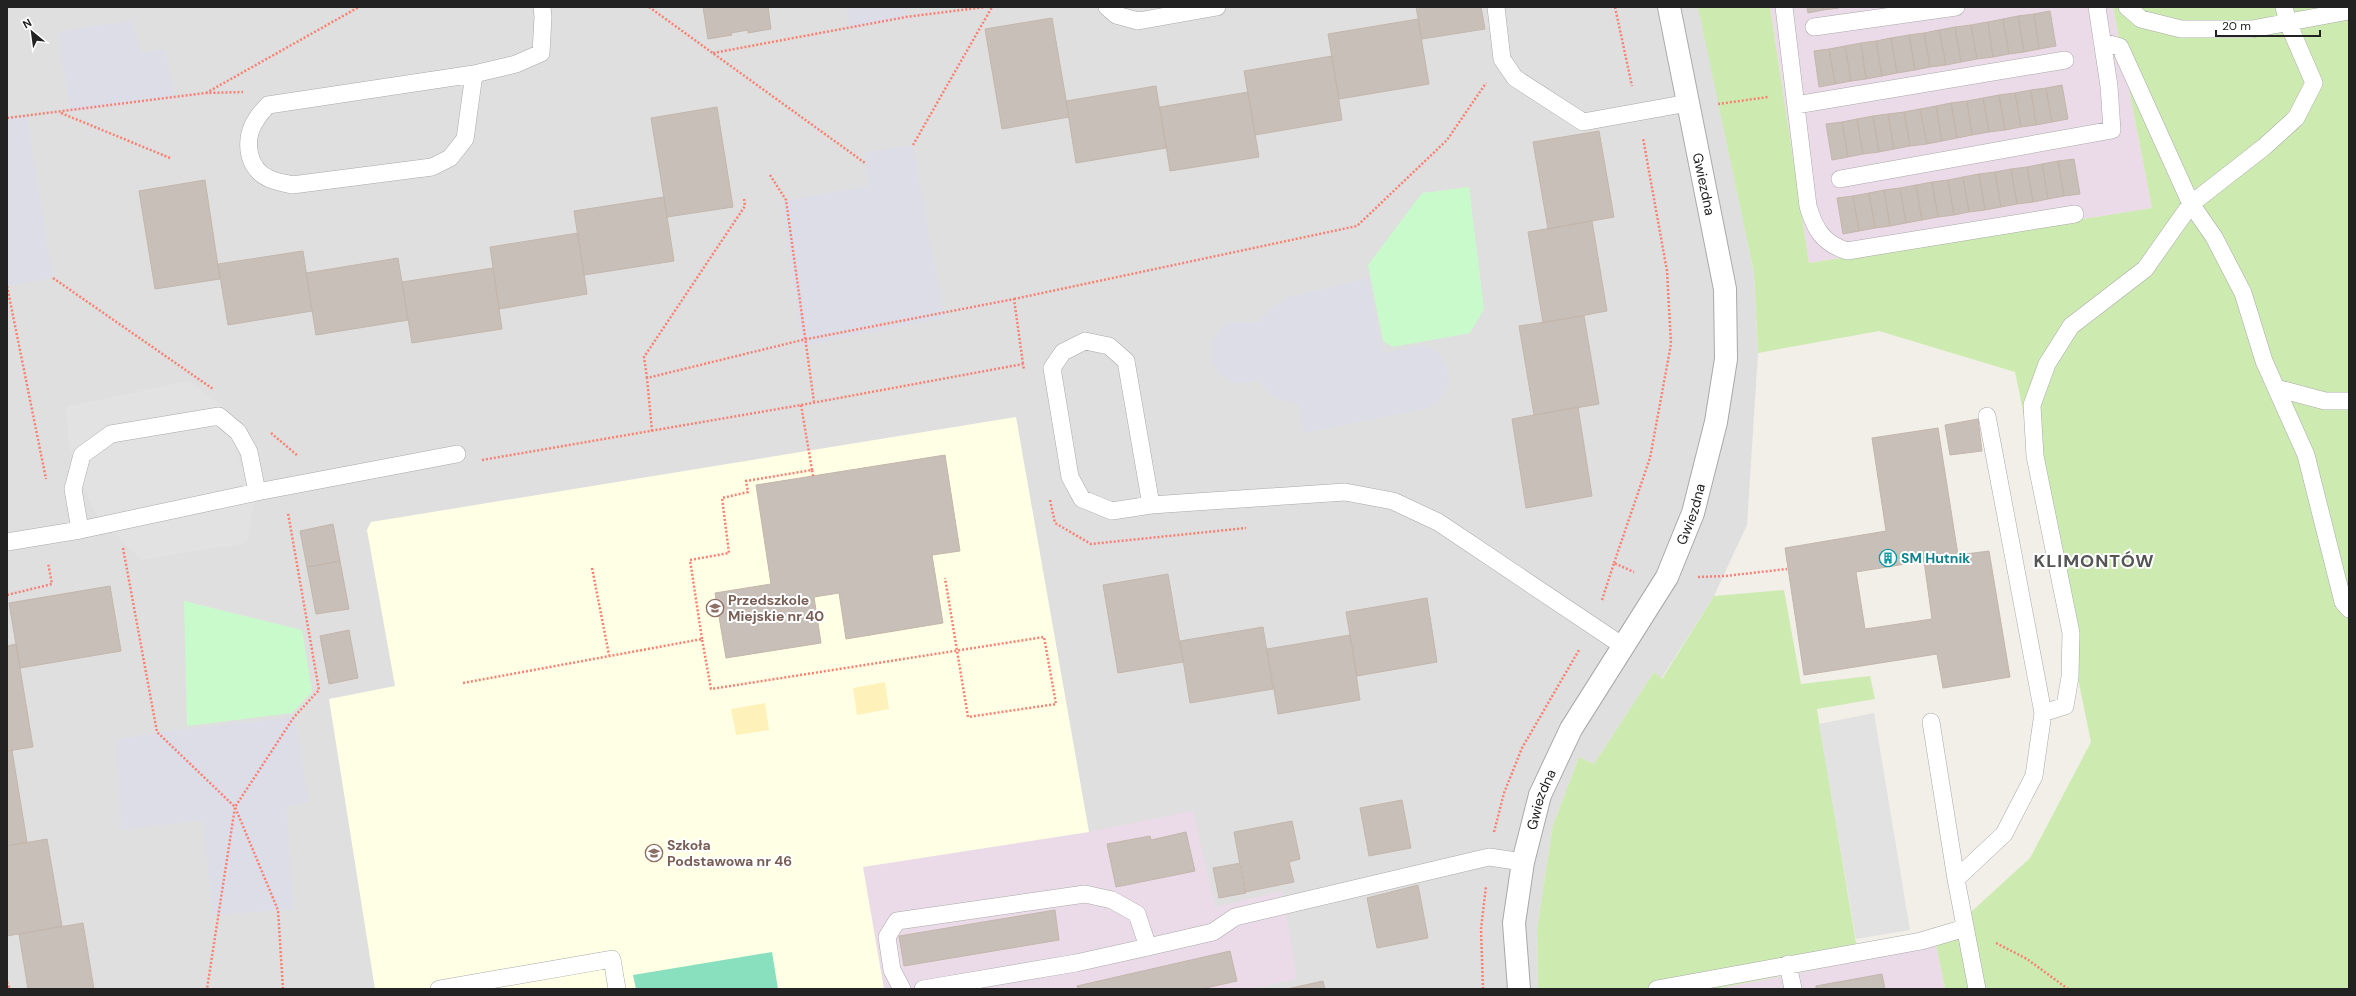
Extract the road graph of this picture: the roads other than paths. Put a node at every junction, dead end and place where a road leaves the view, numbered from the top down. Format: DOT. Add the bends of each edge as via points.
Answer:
graph roads {
  1 [pos="542,7"];
  2 [pos="1107,7"];
  3 [pos="1217,7"];
  4 [pos="1496,7"];
  5 [pos="1669,7"];
  6 [pos="1784,7"];
  7 [pos="1956,7"];
  8 [pos="2097,7"];
  9 [pos="2127,7"];
  10 [pos="2284,7"];
  11 [pos="2349,11"];
  12 [pos="2288,23"];
  13 [pos="1814,27"];
  14 [pos="2102,42"];
  15 [pos="2065,60"];
  16 [pos="474,74"];
  17 [pos="1795,99"];
  18 [pos="1688,106"];
  19 [pos="1840,179"];
  20 [pos="2191,204"];
  21 [pos="2075,214"];
  22 [pos="2276,388"];
  23 [pos="2349,401"];
  24 [pos="1988,416"];
  25 [pos="457,454"];
  26 [pos="257,492"];
  27 [pos="1152,505"];
  28 [pos="80,530"];
  29 [pos="7,542"];
  30 [pos="2349,609"];
  31 [pos="1623,646"];
  32 [pos="2043,713"];
  33 [pos="1931,722"];
  34 [pos="1523,862"];
  35 [pos="1956,879"];
  36 [pos="1967,936"];
  37 [pos="1148,947"];
  38 [pos="1788,964"];
  39 [pos="1674,988"];
  40 [pos="439,989"];
  41 [pos="617,989"];
  42 [pos="902,989"];
  43 [pos="923,989"];
  44 [pos="1519,989"];
  45 [pos="1657,989"];
  46 [pos="1793,989"];
  47 [pos="1977,989"];
  1 -- 16 [label="lane" via="541,53 516,64"];
  2 -- 3 [label="lane" via="1116,15 1138,21"];
  4 -- 18 [label="lane" via="1502,60 1515,78 1583,122"];
  5 -- 18 [label="street, Gwiezdna"];
  6 -- 17 [label="lane"];
  7 -- 13 [label="lane"];
  8 -- 14 [label="lane"];
  9 -- 12 [label="lane" via="2142,19 2181,29 2252,29"];
  10 -- 12 [label="lane"];
  11 -- 12 [label="lane"];
  12 -- 20 [label="lane" via="2314,83 2296,118 2264,147"];
  14 -- 19 [label="lane" via="2112,130"];
  14 -- 20 [label="lane" via="2120,47"];
  15 -- 17 [label="lane"];
  16 -- 16 [label="lane" via="268,105 255,120 248,140 249,153 256,169 269,179 292,185 432,167 450,158 465,139"];
  17 -- 21 [label="lane" via="1808,206 1813,223 1832,246 1847,251"];
  18 -- 31 [label="street, Gwiezdna" via="1725,289 1726,359 1716,422 1693,512 1667,577"];
  20 -- 22 [label="lane" via="2214,237 2243,293 2264,361"];
  20 -- 32 [label="lane" via="2145,269 2071,326 2047,364 2032,405 2034,456 2071,633 2070,677 2065,706"];
  22 -- 23 [label="lane" via="2325,401"];
  22 -- 30 [label="lane" via="2306,455 2344,602"];
  24 -- 32 [label="lane"];
  25 -- 26 [label="lane"];
  26 -- 28 [label="lane"];
  26 -- 28 [label="lane" via="248,452 238,432 219,416 111,434 82,455 73,489"];
  27 -- 27 [label="lane" via="1112,511 1082,498 1070,478 1052,368 1063,352 1085,341 1109,346 1126,361"];
  27 -- 31 [label="lane" via="1345,492 1392,501 1438,522"];
  28 -- 29 [label="lane"];
  31 -- 34 [label="street, Gwiezdna" via="1571,729 1544,788"];
  32 -- 35 [label="lane" via="2034,776 2004,834"];
  33 -- 35 [label="lane"];
  34 -- 37 [label="lane" via="1489,857 1235,917 1213,932"];
  34 -- 44 [label="street, Gwiezdna" via="1514,923"];
  35 -- 36 [label="lane"];
  36 -- 38 [label="lane" via="1921,941"];
  36 -- 47 [label="lane"];
  37 -- 42 [label="lane" via="1137,914 1112,900 1085,894 897,922 887,937 892,970"];
  37 -- 43 [label="lane" via="1076,964"];
  38 -- 39 [label="lane"];
  38 -- 46 [label="lane"];
  39 -- 45 [label="lane"];
  40 -- 41 [label="lane" via="612,959"];
}
